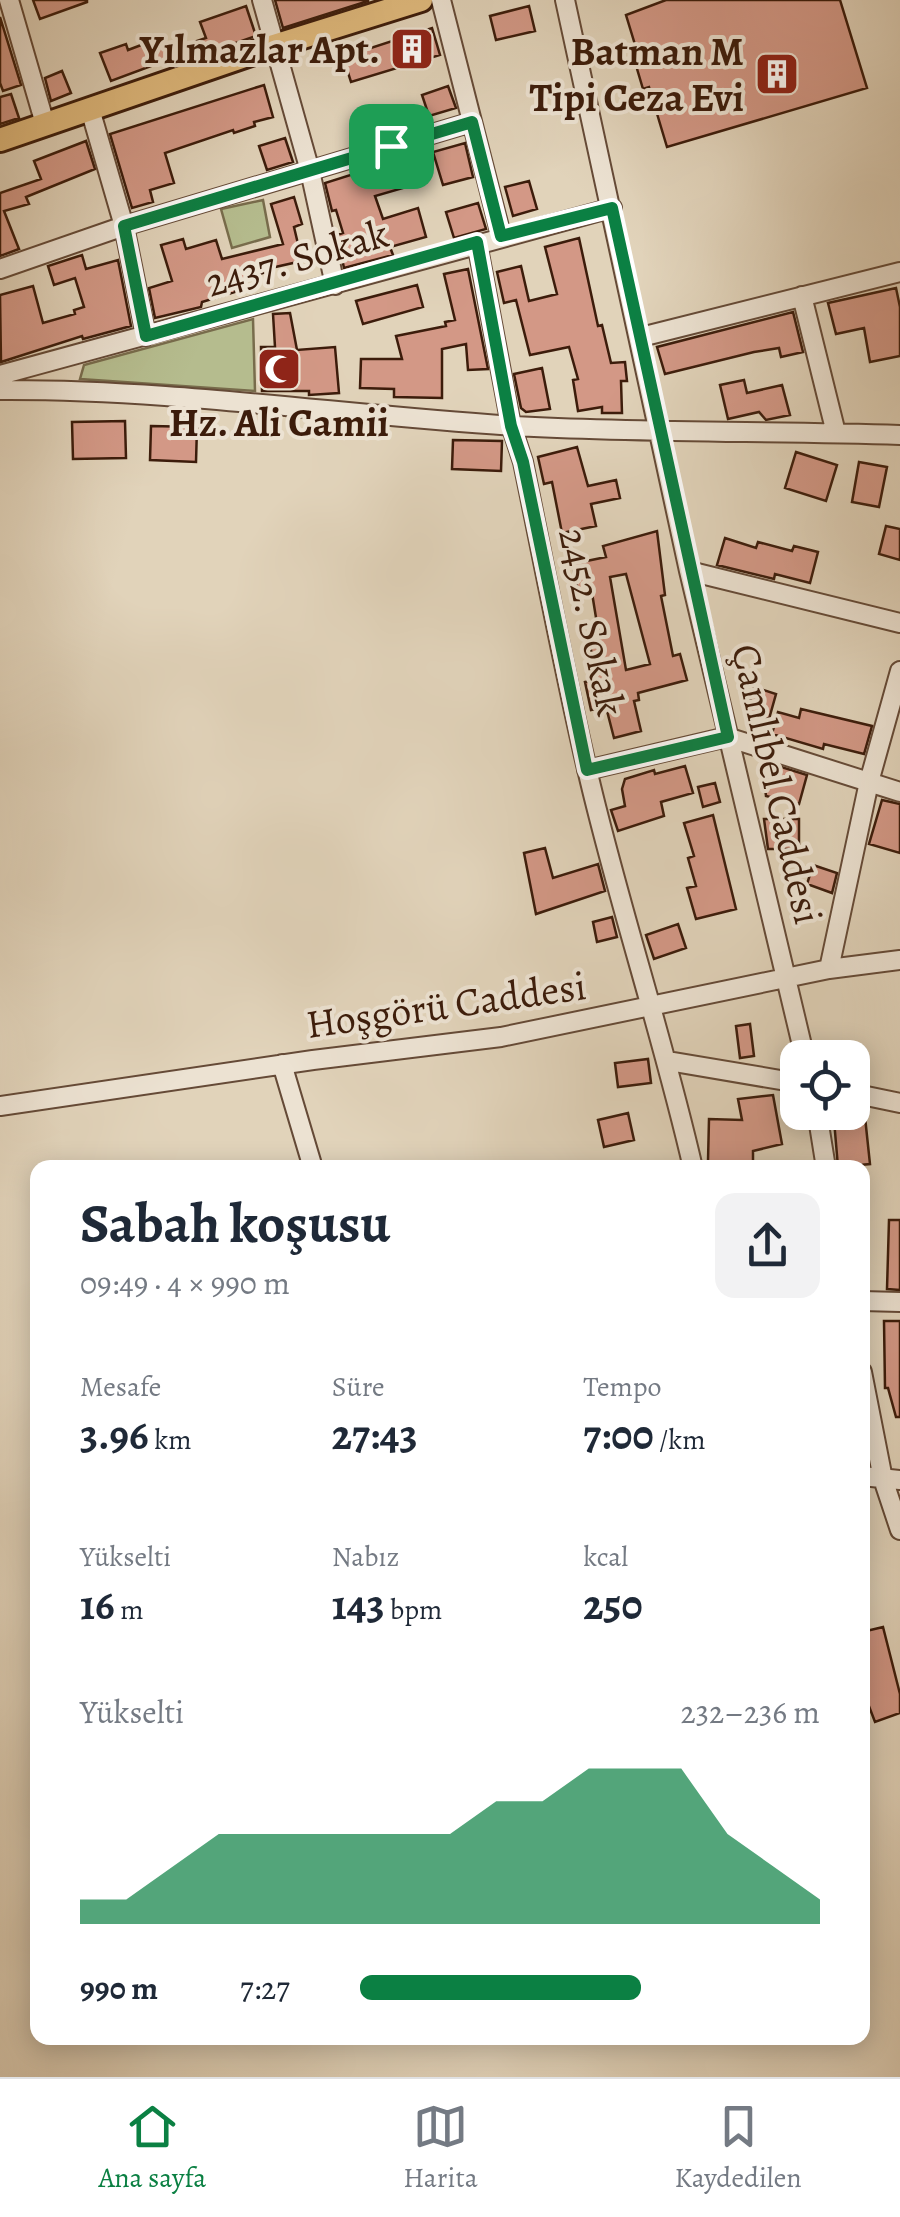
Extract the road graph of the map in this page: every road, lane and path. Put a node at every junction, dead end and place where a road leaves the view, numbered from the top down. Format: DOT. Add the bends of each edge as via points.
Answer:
graph roads {
  1 [pos="9,0"];
  2 [pos="262,0"];
  3 [pos="421,0"];
  4 [pos="441,0"];
  5 [pos="565,0"];
  6 [pos="274,46"];
  7 [pos="90,109"];
  8 [pos="472,122"];
  9 [pos="46,124"];
  10 [pos="0,140"];
  11 [pos="310,171"];
  12 [pos="612,208"];
  13 [pos="124,226"];
  14 [pos="501,236"];
  15 [pos="477,242"];
  16 [pos="0,269"];
  17 [pos="900,272"];
  18 [pos="336,285"];
  19 [pos="802,296"];
  20 [pos="146,336"];
  21 [pos="641,337"];
  22 [pos="0,374"];
  23 [pos="0,390"];
  24 [pos="511,426"];
  25 [pos="662,433"];
  26 [pos="836,433"];
  27 [pos="900,436"];
  28 [pos="690,571"];
  29 [pos="900,623"];
  30 [pos="900,671"];
  31 [pos="728,737"];
  32 [pos="587,770"];
  33 [pos="869,782"];
  34 [pos="900,792"];
  35 [pos="900,960"];
  36 [pos="829,970"];
  37 [pos="786,978"];
  38 [pos="650,1008"];
  39 [pos="801,1040"];
  40 [pos="668,1061"];
  41 [pos="282,1064"];
  42 [pos="780,1079"];
  43 [pos="870,1096"];
  44 [pos="900,1102"];
  45 [pos="0,1106"];
  46 [pos="820,1130"];
  47 [pos="311,1160"];
  48 [pos="691,1160"];
  49 [pos="825,1160"];
  50 [pos="870,1301"];
  51 [pos="900,1302"];
  52 [pos="870,1402"];
  53 [pos="891,1480"];
  54 [pos="900,1530"];
  1 -- 9 [label="street"];
  2 -- 6 [label="street"];
  3 -- 6 [label="main road"];
  4 -- 8 [label="street"];
  5 -- 12 [label="street, Çamlıbel Caddesi"];
  6 -- 7 [label="main road"];
  6 -- 11 [label="street"];
  7 -- 9 [label="main road"];
  7 -- 13 [label="street"];
  8 -- 11 [label="street"];
  8 -- 14 [label="street"];
  9 -- 10 [label="main road"];
  11 -- 13 [label="street"];
  11 -- 18 [label="street"];
  12 -- 14 [label="street, 2437. Sokak"];
  12 -- 21 [label="street, Çamlıbel Caddesi"];
  13 -- 16 [label="street"];
  13 -- 20 [label="street"];
  14 -- 15 [label="street, 2437. Sokak"];
  15 -- 18 [label="street, 2437. Sokak"];
  15 -- 24 [label="street, 2452. Sokak"];
  17 -- 19 [label="street"];
  18 -- 20 [label="street, 2437. Sokak"];
  19 -- 21 [label="street"];
  19 -- 26 [label="street"];
  20 -- 22 [label="street, 2437. Sokak"];
  21 -- 25 [label="street, Çamlıbel Caddesi"];
  23 -- 24 [label="street" via="84,389"];
  24 -- 25 [label="street"];
  24 -- 32 [label="street, 2452. Sokak"];
  25 -- 26 [label="street"];
  25 -- 28 [label="street, Çamlıbel Caddesi"];
  26 -- 27 [label="street"];
  28 -- 29 [label="street"];
  28 -- 31 [label="street, Çamlıbel Caddesi"];
  30 -- 33 [label="street"];
  31 -- 32 [label="street"];
  31 -- 33 [label="street"];
  31 -- 37 [label="street, Çamlıbel Caddesi"];
  32 -- 38 [label="street, 2452. Sokak"];
  33 -- 34 [label="street"];
  33 -- 36 [label="street"];
  35 -- 36 [label="street, Hoşgörü Caddesi"];
  36 -- 37 [label="street, Hoşgörü Caddesi"];
  37 -- 38 [label="street, Hoşgörü Caddesi"];
  37 -- 39 [label="street, Çamlıbel Caddesi"];
  38 -- 40 [label="street, 2452. Sokak"];
  38 -- 41 [label="street, Hoşgörü Caddesi" via="501,1037"];
  40 -- 42 [label="street"];
  40 -- 48 [label="street, 2452. Sokak"];
  41 -- 45 [label="street, Hoşgörü Caddesi"];
  41 -- 47 [label="street"];
  43 -- 44 [label="street"];
  46 -- 49 [label="street"];
  50 -- 51 [label="street"];
  52 -- 53 [label="street"];
  53 -- 54 [label="street"];
}
